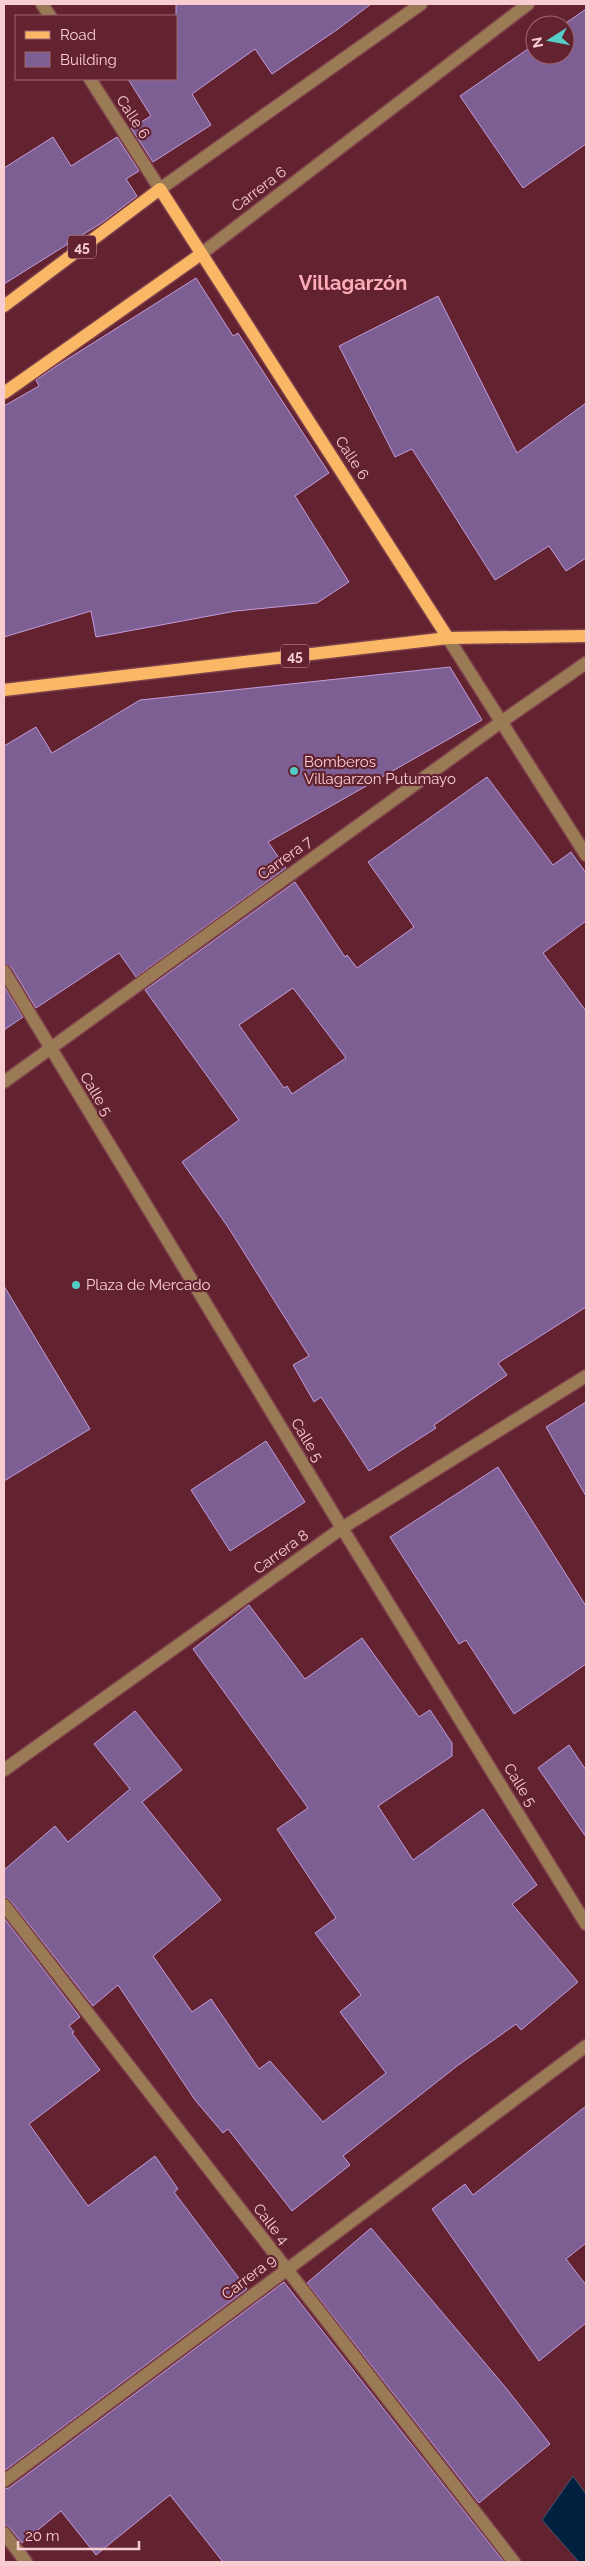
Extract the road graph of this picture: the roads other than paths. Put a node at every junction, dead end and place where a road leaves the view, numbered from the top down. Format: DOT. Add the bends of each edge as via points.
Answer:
graph roads {
  1 [pos="42,4"];
  2 [pos="421,4"];
  3 [pos="528,4"];
  4 [pos="49,15"];
  5 [pos="91,80"];
  6 [pos="160,189"];
  7 [pos="201,254"];
  8 [pos="4,306"];
  9 [pos="4,393"];
  10 [pos="586,636"];
  11 [pos="448,638"];
  12 [pos="586,663"];
  13 [pos="4,690"];
  14 [pos="501,722"];
  15 [pos="586,855"];
  16 [pos="4,971"];
  17 [pos="49,1049"];
  18 [pos="4,1082"];
  19 [pos="586,1376"];
  20 [pos="342,1528"];
  21 [pos="4,1770"];
  22 [pos="4,1905"];
  23 [pos="586,1924"];
  24 [pos="586,2046"];
  25 [pos="286,2270"];
  26 [pos="4,2481"];
  27 [pos="4,2533"];
  28 [pos="26,2562"];
  29 [pos="514,2562"];
  1 -- 4 [label="street"];
  2 -- 6 [label="street"];
  3 -- 7 [label="street, Carrera 6"];
  5 -- 6 [label="street, Calle 6"];
  6 -- 7 [label="main road, Calle 6"];
  6 -- 8 [label="main road, 45"];
  7 -- 9 [label="main road, Carrera 6"];
  7 -- 11 [label="main road, Calle 6"];
  10 -- 11 [label="main road, 45"];
  11 -- 13 [label="main road, 45"];
  11 -- 14 [label="street, Calle 6"];
  12 -- 14 [label="street, Carrera 7"];
  14 -- 15 [label="street, Calle 6"];
  14 -- 17 [label="street, Carrera 7"];
  16 -- 17 [label="street, Calle 5"];
  17 -- 18 [label="street, Carrera 7"];
  17 -- 20 [label="street, Calle 5"];
  19 -- 20 [label="street, Carrera 8"];
  20 -- 21 [label="street, Carrera 8"];
  20 -- 23 [label="street, Calle 5"];
  22 -- 25 [label="street, Calle 4"];
  24 -- 25 [label="street, Carrera 9"];
  25 -- 26 [label="street, Carrera 9"];
  25 -- 29 [label="street, Calle 4"];
  27 -- 28 [label="street"];
}
